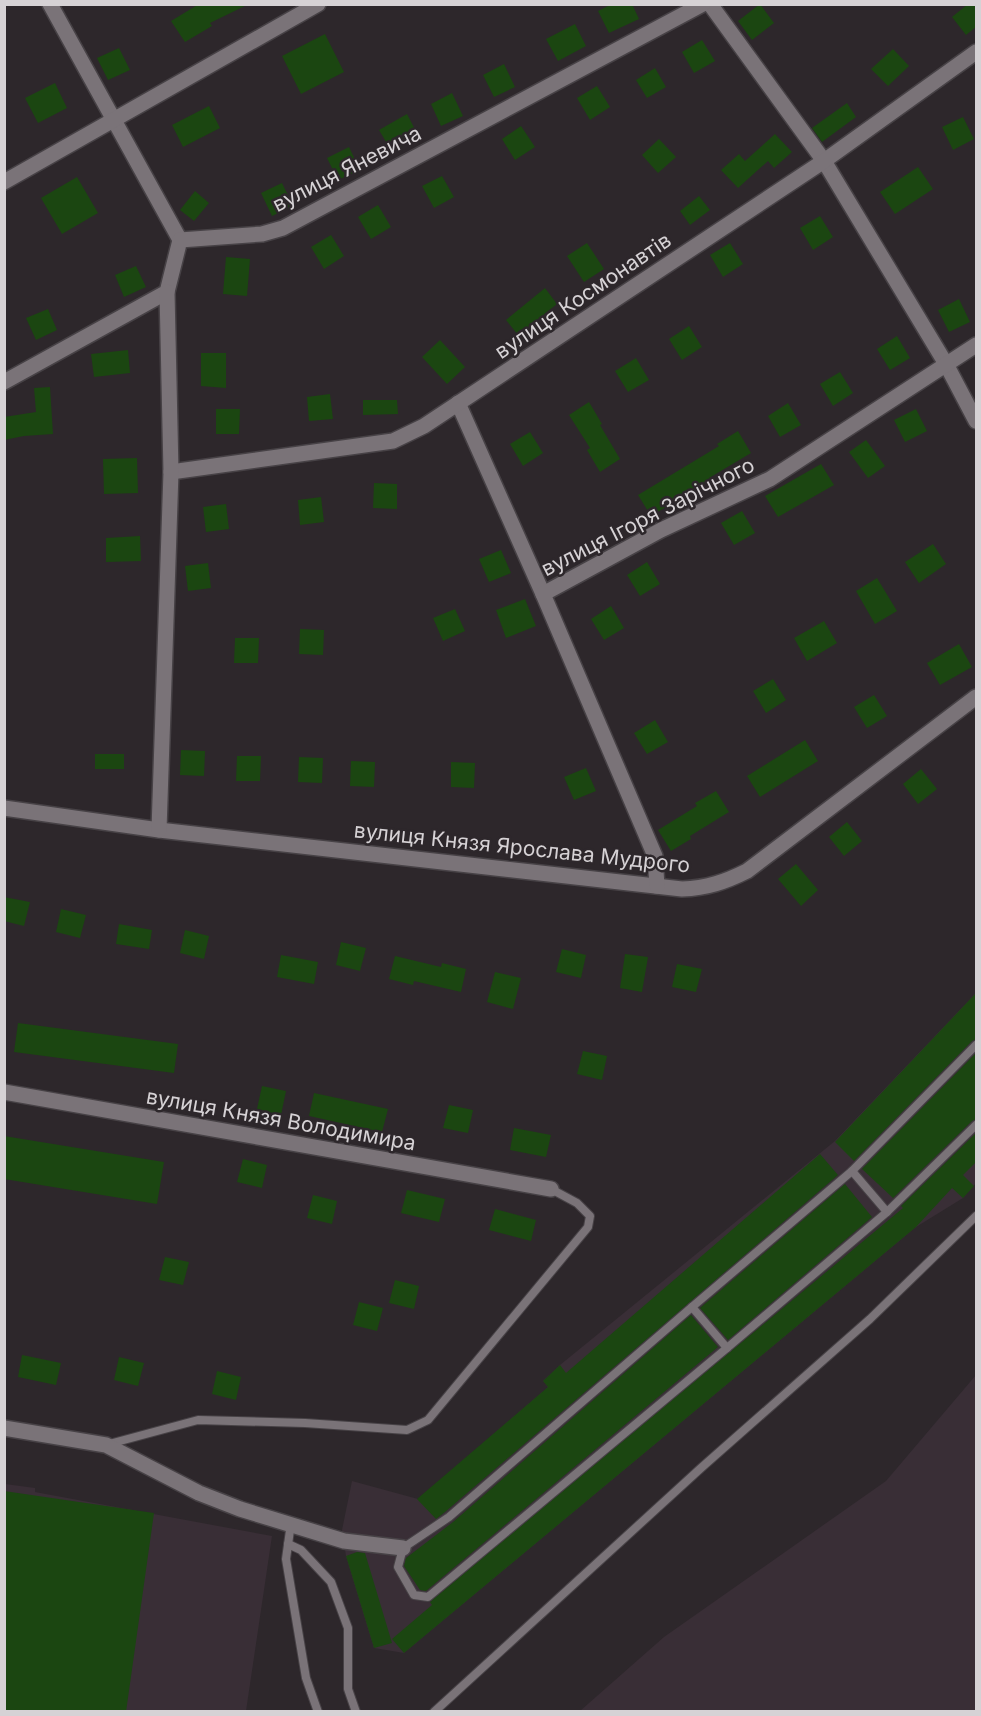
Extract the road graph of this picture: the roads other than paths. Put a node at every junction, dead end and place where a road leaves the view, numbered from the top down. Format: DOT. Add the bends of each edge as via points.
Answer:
graph roads {
  1 [pos="50,4"];
  2 [pos="318,4"];
  3 [pos="703,4"];
  4 [pos="710,4"];
  5 [pos="976,52"];
  6 [pos="115,120"];
  7 [pos="824,161"];
  8 [pos="4,182"];
  9 [pos="180,240"];
  10 [pos="168,292"];
  11 [pos="976,345"];
  12 [pos="946,364"];
  13 [pos="4,382"];
  14 [pos="458,403"];
  15 [pos="976,421"];
  16 [pos="171,472"];
  17 [pos="543,594"];
  18 [pos="976,697"];
  19 [pos="4,808"];
  20 [pos="159,830"];
  21 [pos="657,886"];
  22 [pos="976,1045"];
  23 [pos="4,1092"];
  24 [pos="976,1125"];
  25 [pos="852,1171"];
  26 [pos="551,1189"];
  27 [pos="886,1212"];
  28 [pos="976,1216"];
  29 [pos="692,1306"];
  30 [pos="727,1348"];
  31 [pos="4,1428"];
  32 [pos="106,1445"];
  33 [pos="291,1523"];
  34 [pos="288,1544"];
  35 [pos="403,1548"];
  36 [pos="318,1712"];
  37 [pos="356,1712"];
  38 [pos="434,1712"];
  1 -- 6 [label="street"];
  2 -- 6 [label="street"];
  3 -- 9 [label="street, вулиця Яневича" via="283,228 262,234"];
  4 -- 7 [label="street"];
  5 -- 7 [label="street, вулиця Космонавтів"];
  6 -- 8 [label="street"];
  6 -- 9 [label="street"];
  7 -- 12 [label="street"];
  7 -- 14 [label="street, вулиця Космонавтів"];
  9 -- 10 [label="street"];
  10 -- 13 [label="street"];
  10 -- 16 [label="street"];
  11 -- 12 [label="street, вулиця Ігоря Зарічного"];
  12 -- 15 [label="street"];
  12 -- 17 [label="street, вулиця Ігоря Зарічного" via="770,479 661,530"];
  14 -- 16 [label="street, вулиця Космонавтів" via="393,441"];
  14 -- 17 [label="street"];
  16 -- 20 [label="street"];
  17 -- 21 [label="street, вулиця Ігоря Зарічного" via="655,856"];
  18 -- 21 [label="street, вулиця Князя Ярослава Мудрого" via="747,871 702,888"];
  19 -- 20 [label="street, вулиця Князя Ярослава Мудрого"];
  20 -- 21 [label="street, вулиця Князя Ярослава Мудрого"];
  22 -- 25 [label="lane"];
  23 -- 26 [label="street, вулиця Князя Володимира"];
  24 -- 27 [label="lane"];
  25 -- 27 [label="lane"];
  25 -- 29 [label="lane"];
  26 -- 32 [label="lane" via="577,1203 590,1216 588,1227 428,1420 407,1430 198,1420"];
  27 -- 30 [label="lane"];
  28 -- 38 [label="lane" via="870,1319"];
  29 -- 30 [label="lane"];
  29 -- 35 [label="lane" via="449,1518"];
  30 -- 35 [label="lane" via="428,1597 414,1595 398,1567"];
  31 -- 32 [label="street"];
  32 -- 33 [label="street" via="199,1493"];
  33 -- 34 [label="lane"];
  33 -- 35 [label="street" via="344,1540"];
  34 -- 36 [label="lane" via="286,1559 306,1678"];
  34 -- 37 [label="lane" via="301,1550 331,1582 348,1628 348,1689"];
}
